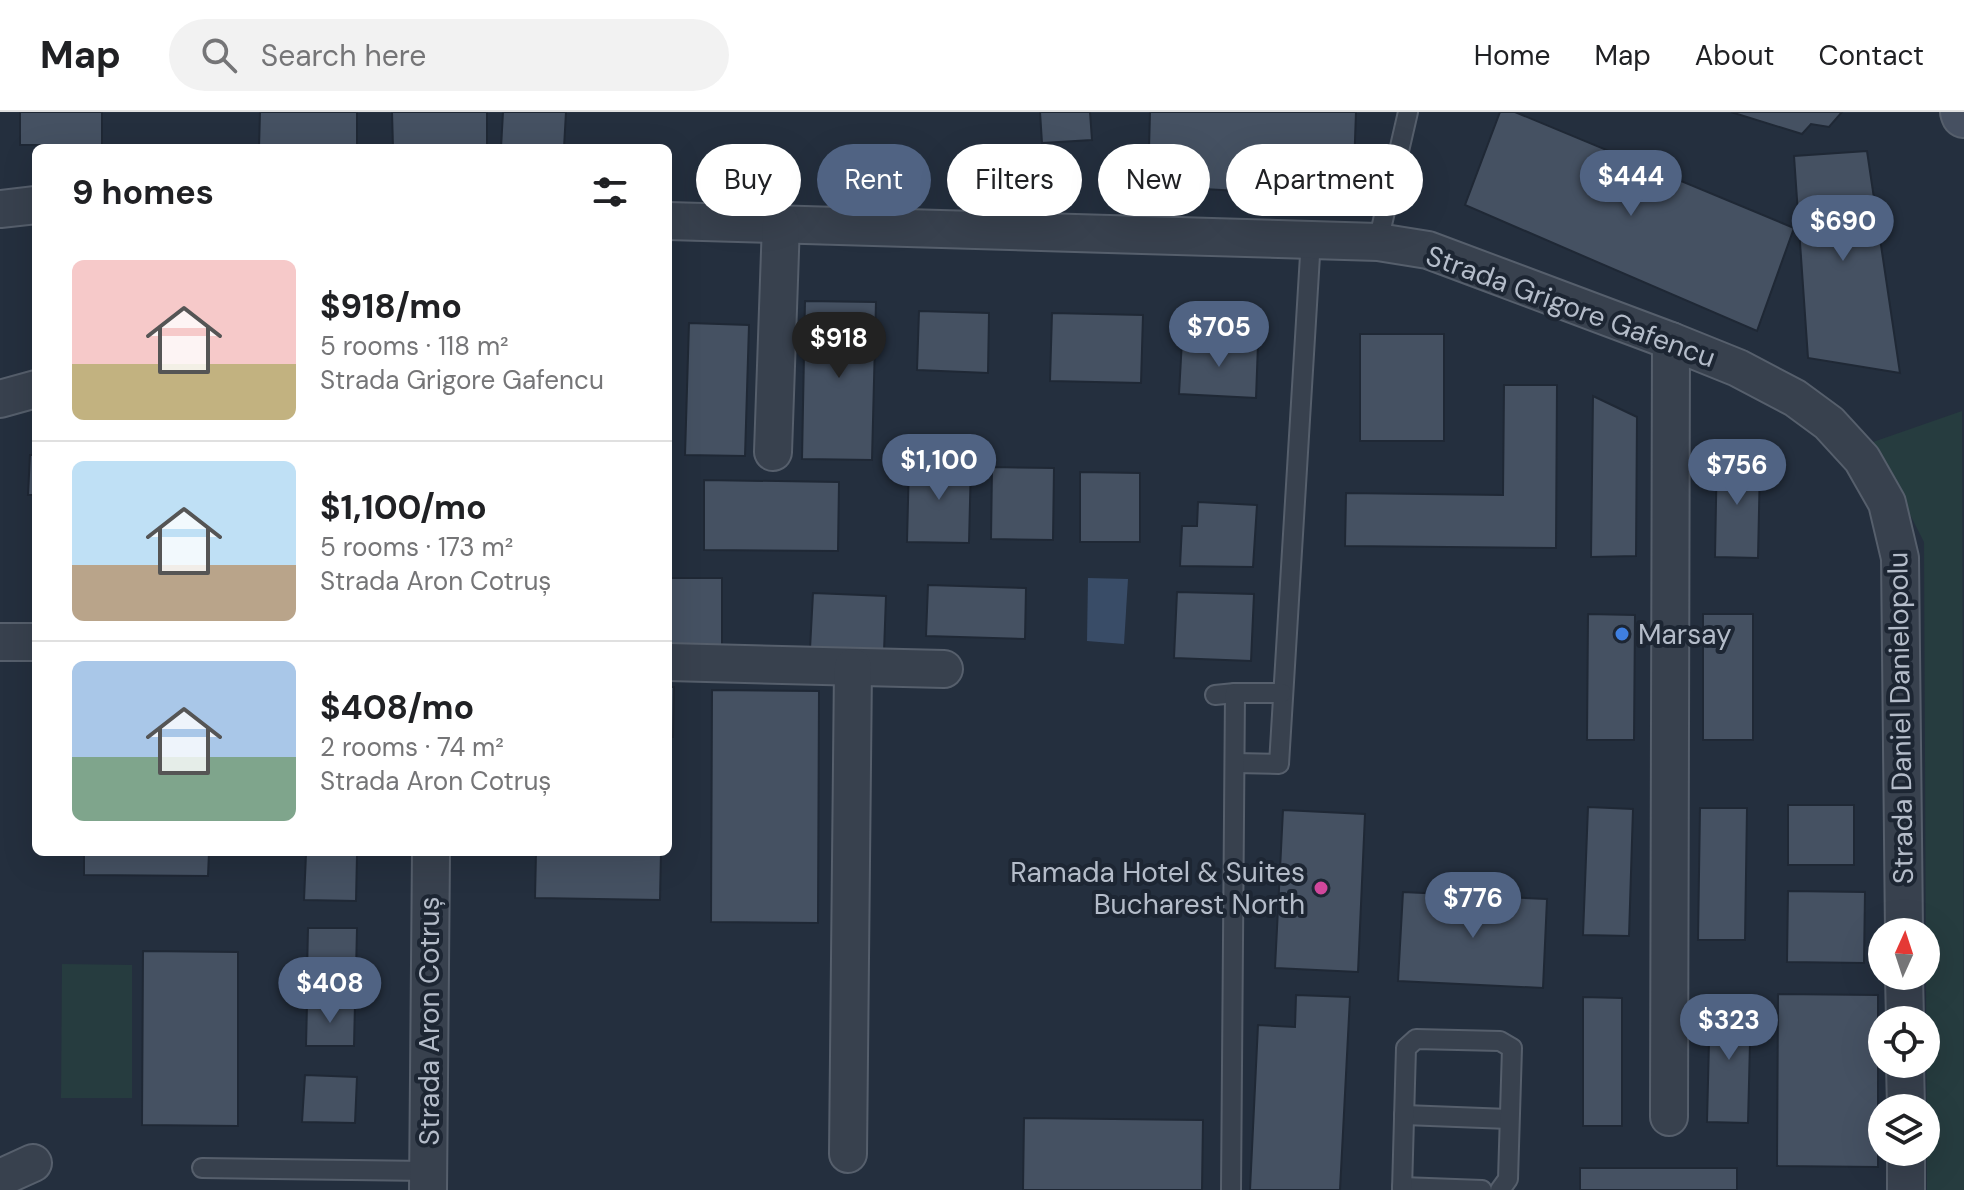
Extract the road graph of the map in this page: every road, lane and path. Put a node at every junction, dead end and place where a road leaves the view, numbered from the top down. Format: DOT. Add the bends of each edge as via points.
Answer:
graph roads {
  1 [pos="1408,112"];
  2 [pos="32,205"];
  3 [pos="0,209"];
  4 [pos="672,221"];
  5 [pos="781,223"];
  6 [pos="1311,239"];
  7 [pos="1378,242"];
  8 [pos="1671,341"];
  9 [pos="32,390"];
  10 [pos="1795,398"];
  11 [pos="0,399"];
  12 [pos="773,452"];
  13 [pos="0,642"];
  14 [pos="32,642"];
  15 [pos="672,662"];
  16 [pos="853,667"];
  17 [pos="944,669"];
  18 [pos="1235,693"];
  19 [pos="1282,693"];
  20 [pos="1215,695"];
  21 [pos="1235,763"];
  22 [pos="431,856"];
  23 [pos="1904,918"];
  24 [pos="1404,1115"];
  25 [pos="1669,1117"];
  26 [pos="1509,1119"];
  27 [pos="848,1154"];
  28 [pos="33,1163"];
  29 [pos="1906,1166"];
  30 [pos="202,1168"];
  31 [pos="0,1178"];
  32 [pos="428,1180"];
  33 [pos="1402,1188"];
  34 [pos="1231,1190"];
  35 [pos="1482,1190"];
  36 [pos="1500,1190"];
  37 [pos="1906,1190"];
  1 -- 7 [label="lane"];
  2 -- 3 [label="street"];
  4 -- 5 [label="street, Strada Grigore Gafencu"];
  5 -- 6 [label="street, Strada Grigore Gafencu"];
  5 -- 12 [label="street"];
  6 -- 7 [label="street, Strada Grigore Gafencu"];
  6 -- 19 [label="lane"];
  7 -- 8 [label="street, Strada Grigore Gafencu" via="1428,250"];
  8 -- 10 [label="street, Strada Grigore Gafencu"];
  8 -- 25 [label="street"];
  9 -- 11 [label="street"];
  10 -- 23 [label="street, Strada Daniel Danielopolu" via="1829,423 1862,459 1887,503 1900,558"];
  13 -- 14 [label="street"];
  15 -- 16 [label="street"];
  16 -- 17 [label="street"];
  16 -- 27 [label="street"];
  18 -- 19 [label="lane"];
  18 -- 20 [label="lane"];
  18 -- 21 [label="lane"];
  19 -- 21 [label="lane" via="1279,764"];
  21 -- 34 [label="lane"];
  22 -- 32 [label="street, Strada Aron Cotruș"];
  24 -- 26 [label="lane"];
  24 -- 26 [label="lane" via="1406,1048 1416,1039 1500,1041 1512,1048"];
  24 -- 33 [label="lane"];
  26 -- 36 [label="lane" via="1508,1179"];
  28 -- 31 [label="street"];
  29 -- 37 [label="street"];
  30 -- 32 [label="lane"];
  33 -- 35 [label="lane"];
}
